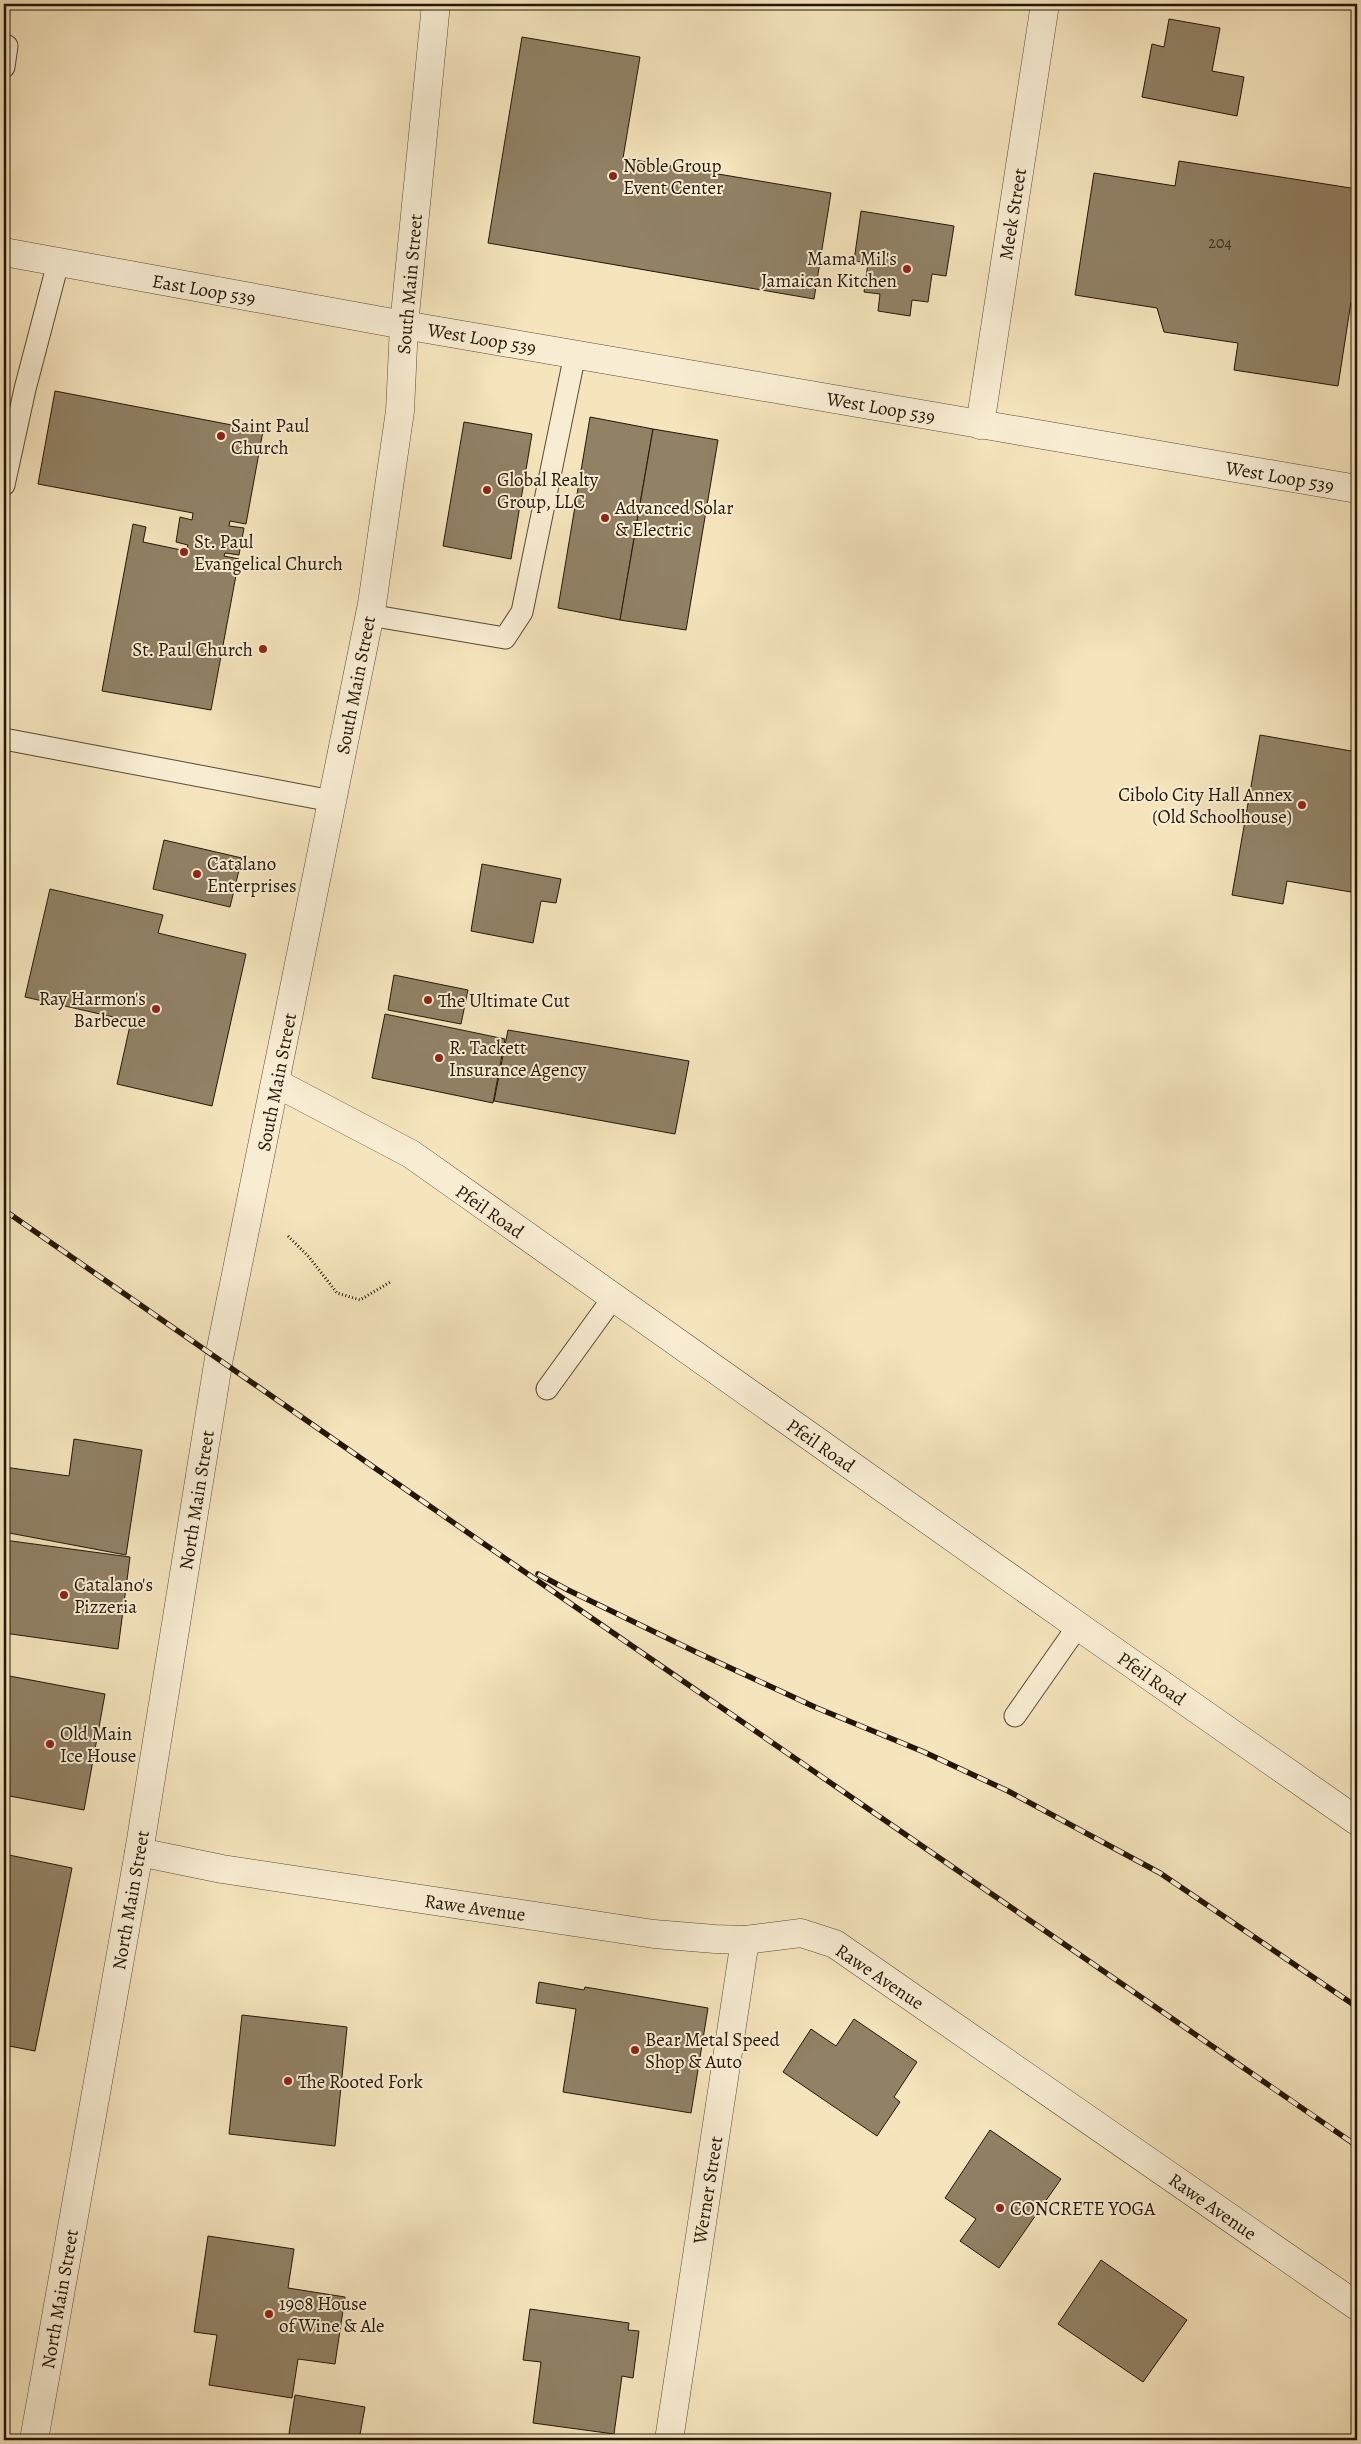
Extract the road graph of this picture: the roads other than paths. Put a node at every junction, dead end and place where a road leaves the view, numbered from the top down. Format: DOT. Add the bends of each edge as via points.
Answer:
graph roads {
  1 [pos="436,4"];
  2 [pos="1045,4"];
  3 [pos="8,46"];
  4 [pos="4,67"];
  5 [pos="4,252"];
  6 [pos="58,262"];
  7 [pos="404,325"];
  8 [pos="575,354"];
  9 [pos="980,425"];
  10 [pos="4,485"];
  11 [pos="1357,489"];
  12 [pos="369,615"];
  13 [pos="4,739"];
  14 [pos="332,802"];
  15 [pos="276,1083"];
  16 [pos="613,1298"];
  17 [pos="219,1358"];
  18 [pos="547,1389"];
  19 [pos="1078,1626"];
  20 [pos="1015,1716"];
  21 [pos="1357,1821"];
  22 [pos="139,1852"];
  23 [pos="745,1940"];
  24 [pos="1357,2306"];
  25 [pos="34,2440"];
  26 [pos="669,2440"];
  1 -- 7 [label="street, South Main Street"];
  2 -- 9 [label="street, Meek Street"];
  3 -- 4 [label="lane"];
  5 -- 6 [label="street, East Loop 539"];
  6 -- 7 [label="street, East Loop 539"];
  6 -- 10 [label="lane"];
  7 -- 8 [label="street, West Loop 539"];
  7 -- 12 [label="street, South Main Street" via="400,412"];
  8 -- 9 [label="street, West Loop 539"];
  8 -- 12 [label="lane" via="522,612 504,638"];
  9 -- 11 [label="street, West Loop 539"];
  12 -- 14 [label="street, South Main Street"];
  13 -- 14 [label="lane"];
  14 -- 15 [label="street, South Main Street"];
  15 -- 16 [label="street, Pfeil Road" via="411,1154"];
  15 -- 17 [label="street, South Main Street"];
  16 -- 18 [label="lane"];
  16 -- 19 [label="street, Pfeil Road"];
  17 -- 22 [label="street, North Main Street"];
  19 -- 20 [label="lane"];
  19 -- 21 [label="street, Pfeil Road"];
  22 -- 23 [label="street, Rawe Avenue" via="222,1869 644,1932"];
  22 -- 25 [label="street, North Main Street"];
  23 -- 24 [label="street, Rawe Avenue" via="801,1933 835,1944"];
  23 -- 26 [label="street, Werner Street"];
}
